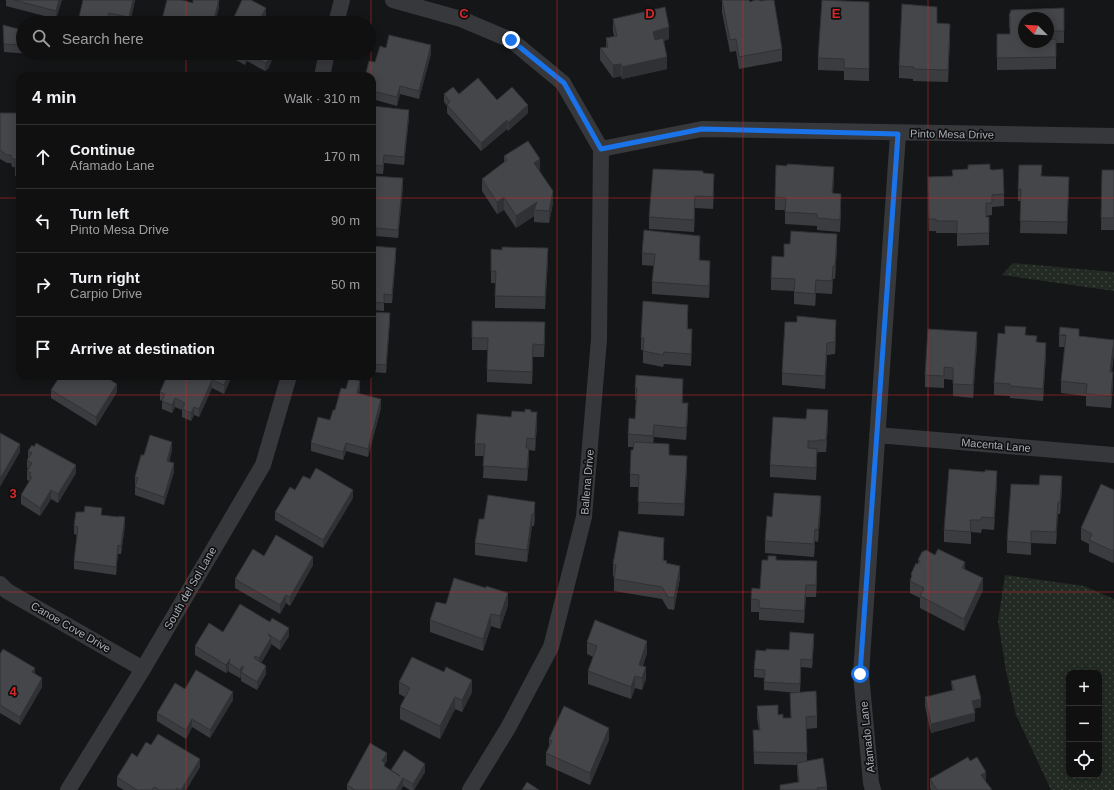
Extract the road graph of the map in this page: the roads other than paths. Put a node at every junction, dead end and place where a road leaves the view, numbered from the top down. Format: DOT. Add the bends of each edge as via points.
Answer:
graph roads {
  1 [pos="342,0"];
  2 [pos="393,0"];
  3 [pos="338,16"];
  4 [pos="325,60"];
  5 [pos="323,72"];
  6 [pos="898,134"];
  7 [pos="1114,136"];
  8 [pos="601,149"];
  9 [pos="288,380"];
  10 [pos="877,435"];
  11 [pos="1114,455"];
  12 [pos="0,584"];
  13 [pos="143,669"];
  14 [pos="68,790"];
  15 [pos="470,790"];
  16 [pos="873,790"];
  1 -- 3 [label="street"];
  2 -- 8 [label="street" via="461,19 511,40 564,83"];
  4 -- 5 [label="street"];
  6 -- 7 [label="street, Pinto Mesa Drive"];
  6 -- 8 [label="street, Pinto Mesa Drive" via="702,129"];
  6 -- 10 [label="street, Afamado Lane"];
  8 -- 15 [label="street, Ballena Drive" via="599,338 584,517 551,647 508,728"];
  9 -- 13 [label="street, South del Sol Lane" via="263,465"];
  10 -- 11 [label="street, Macenta Lane"];
  10 -- 16 [label="street, Afamado Lane" via="860,674"];
  12 -- 13 [label="street, Canoe Cove Drive" via="7,591"];
  13 -- 14 [label="street, South del Sol Lane"];
}
